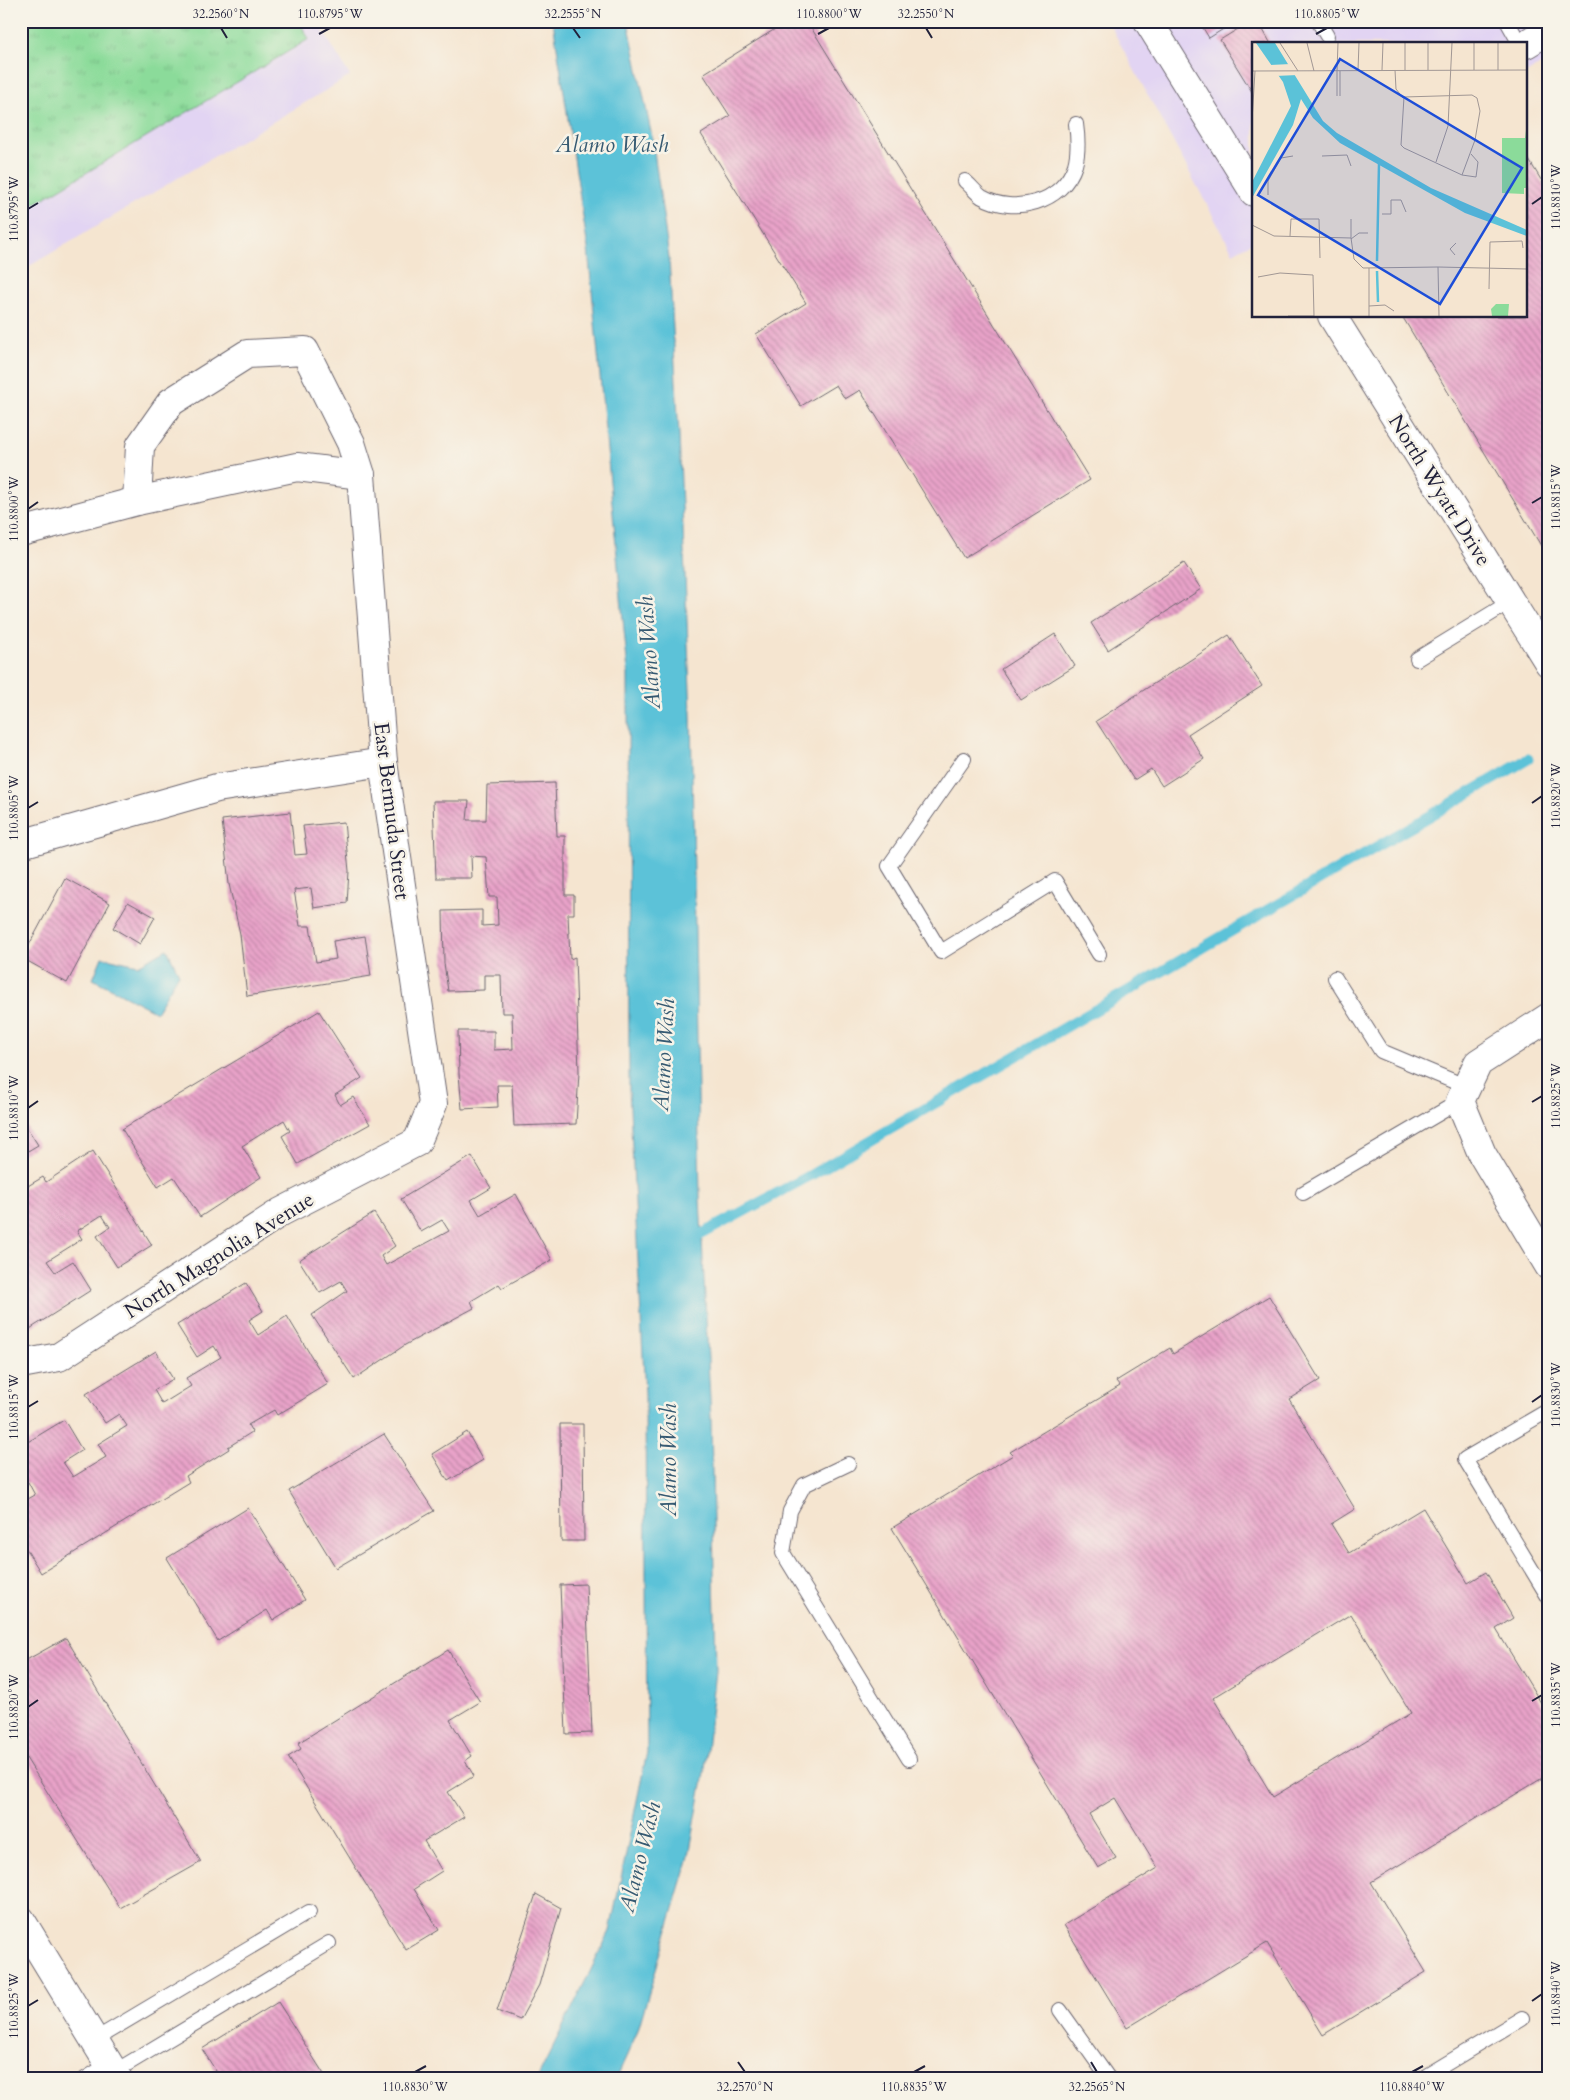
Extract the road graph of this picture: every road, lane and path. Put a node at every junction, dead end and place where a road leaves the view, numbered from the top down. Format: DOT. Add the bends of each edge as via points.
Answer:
graph roads {
  1 [pos="1148,21"];
  2 [pos="1318,21"];
  3 [pos="1507,21"];
  4 [pos="1549,30"];
  5 [pos="1327,36"];
  6 [pos="1519,42"];
  7 [pos="1528,43"];
  8 [pos="1076,124"];
  9 [pos="965,181"];
  10 [pos="1252,189"];
  11 [pos="1333,318"];
  12 [pos="361,475"];
  13 [pos="137,501"];
  14 [pos="21,532"];
  15 [pos="1510,602"];
  16 [pos="1417,659"];
  17 [pos="1549,663"];
  18 [pos="964,759"];
  19 [pos="383,762"];
  20 [pos="21,844"];
  21 [pos="1099,954"];
  22 [pos="1335,978"];
  23 [pos="1549,1017"];
  24 [pos="1464,1094"];
  25 [pos="417,1142"];
  26 [pos="1303,1193"];
  27 [pos="1549,1266"];
  28 [pos="21,1364"];
  29 [pos="1549,1410"];
  30 [pos="848,1464"];
  31 [pos="1549,1598"];
  32 [pos="908,1760"];
  33 [pos="309,1912"];
  34 [pos="21,1920"];
  35 [pos="328,1943"];
  36 [pos="1060,2010"];
  37 [pos="1522,2018"];
  38 [pos="94,2040"];
  39 [pos="114,2072"];
  40 [pos="85,2079"];
  41 [pos="1109,2079"];
  42 [pos="1421,2079"];
  1 -- 10 [label="street"];
  2 -- 5 [label="lane"];
  3 -- 6 [label="lane"];
  4 -- 7 [label="street"];
  8 -- 9 [label="lane" via="1079,145 1074,167 1062,186 1045,199 1024,206 1002,205 981,196"];
  11 -- 15 [label="street, North Wyatt Drive"];
  12 -- 13 [label="street" via="297,467"];
  12 -- 13 [label="street, East Bermuda Street" via="351,443 304,351 247,354 171,402 140,446"];
  12 -- 19 [label="street, East Bermuda Street"];
  13 -- 14 [label="street"];
  15 -- 16 [label="lane"];
  15 -- 17 [label="street, North Wyatt Drive"];
  18 -- 21 [label="lane" via="889,866 941,952 1055,881"];
  19 -- 20 [label="street" via="217,788"];
  19 -- 25 [label="street, East Bermuda Street" via="433,1104"];
  22 -- 24 [label="lane" via="1380,1051"];
  23 -- 24 [label="street" via="1478,1063"];
  24 -- 26 [label="lane"];
  24 -- 27 [label="street" via="1482,1154"];
  25 -- 28 [label="street, North Magnolia Avenue" via="281,1212 59,1357"];
  29 -- 31 [label="lane" via="1465,1459"];
  30 -- 32 [label="lane" via="804,1485 790,1511 783,1553"];
  33 -- 38 [label="lane"];
  34 -- 38 [label="street"];
  35 -- 39 [label="lane"];
  36 -- 41 [label="lane"];
  37 -- 42 [label="lane"];
  38 -- 39 [label="street"];
  39 -- 40 [label="lane"];
}
